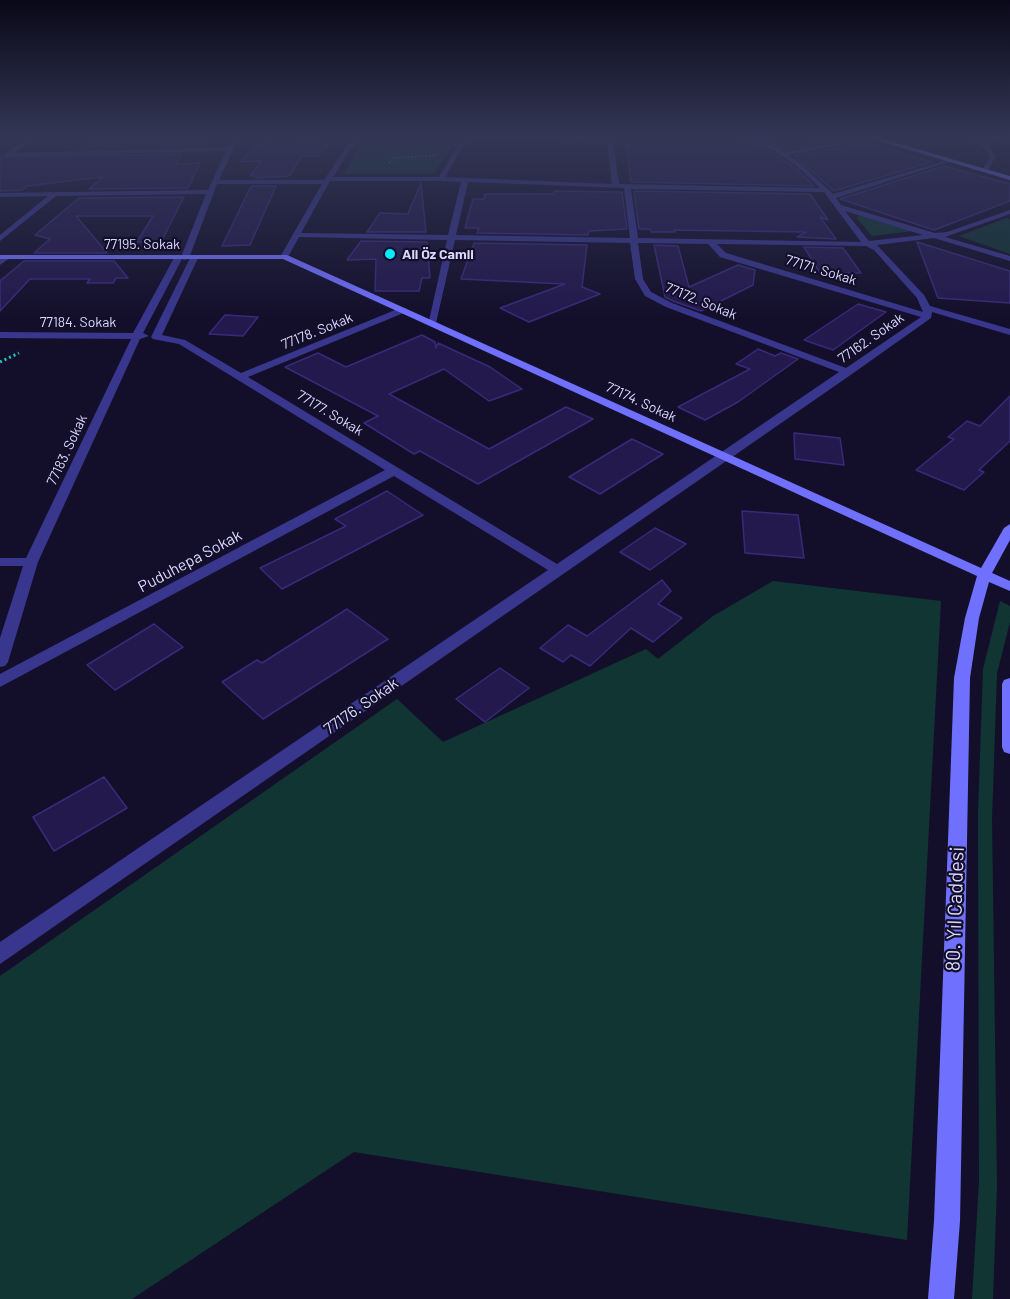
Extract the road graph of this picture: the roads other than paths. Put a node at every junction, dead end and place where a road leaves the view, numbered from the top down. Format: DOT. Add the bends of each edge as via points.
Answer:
graph roads {
  1 [pos="53,196"];
  2 [pos="209,196"];
  3 [pos="318,196"];
  4 [pos="461,196"];
  5 [pos="628,196"];
  6 [pos="836,196"];
  7 [pos="832,197"];
  8 [pos="838,206"];
  9 [pos="1008,214"];
  10 [pos="296,235"];
  11 [pos="936,235"];
  12 [pos="0,238"];
  13 [pos="450,238"];
  14 [pos="635,241"];
  15 [pos="711,242"];
  16 [pos="867,244"];
  17 [pos="284,257"];
  18 [pos="186,258"];
  19 [pos="2,259"];
  20 [pos="1010,259"];
  21 [pos="403,310"];
  22 [pos="927,312"];
  23 [pos="431,322"];
  24 [pos="1010,332"];
  25 [pos="0,335"];
  26 [pos="137,335"];
  27 [pos="156,337"];
  28 [pos="848,372"];
  29 [pos="240,377"];
  30 [pos="722,456"];
  31 [pos="395,470"];
  32 [pos="1010,528"];
  33 [pos="0,562"];
  34 [pos="32,562"];
  35 [pos="558,570"];
  36 [pos="985,573"];
  37 [pos="1010,586"];
  38 [pos="0,662"];
  39 [pos="0,681"];
  40 [pos="1010,684"];
  41 [pos="1010,747"];
  42 [pos="0,954"];
  43 [pos="940,1299"];
  1 -- 12 [label="street"];
  2 -- 18 [label="street"];
  3 -- 10 [label="street"];
  4 -- 13 [label="street"];
  5 -- 14 [label="street, 77172. Sokak"];
  6 -- 7 [label="street"];
  7 -- 8 [label="street"];
  8 -- 11 [label="street"];
  8 -- 16 [label="street"];
  9 -- 11 [label="street"];
  10 -- 13 [label="street"];
  10 -- 17 [label="street"];
  11 -- 16 [label="street"];
  11 -- 20 [label="street"];
  13 -- 14 [label="street"];
  13 -- 23 [label="street"];
  14 -- 15 [label="street"];
  14 -- 28 [label="street, 77172. Sokak" via="639,279 648,294"];
  15 -- 16 [label="street"];
  15 -- 22 [label="street, 77171. Sokak" via="723,255"];
  16 -- 22 [label="street" via="877,248 921,297"];
  17 -- 18 [label="main road, 77195. Sokak"];
  17 -- 21 [label="main road, 77174. Sokak"];
  18 -- 19 [label="main road, 77195. Sokak"];
  18 -- 26 [label="street, 77183. Sokak"];
  18 -- 27 [label="street"];
  21 -- 23 [label="main road, 77174. Sokak"];
  21 -- 29 [label="street, 77178. Sokak"];
  22 -- 24 [label="street, 77171. Sokak"];
  22 -- 28 [label="street, 77162. Sokak"];
  23 -- 30 [label="main road, 77174. Sokak"];
  25 -- 26 [label="street, 77184. Sokak"];
  26 -- 27 [label="street, 77184. Sokak"];
  26 -- 34 [label="street, 77183. Sokak"];
  27 -- 29 [label="street, 77177. Sokak" via="182,342"];
  28 -- 30 [label="street, 77162. Sokak"];
  29 -- 31 [label="street, 77177. Sokak"];
  30 -- 35 [label="street, 77176. Sokak"];
  30 -- 36 [label="main road, 77174. Sokak"];
  31 -- 35 [label="street, 77177. Sokak"];
  31 -- 39 [label="street, Puduhepa Sokak"];
  32 -- 36 [label="main road, 80. Yıl Caddesi"];
  33 -- 34 [label="street"];
  34 -- 38 [label="street, 77183. Sokak"];
  35 -- 42 [label="street, 77176. Sokak"];
  36 -- 37 [label="main road, 77174. Sokak"];
  36 -- 43 [label="main road, 80. Yıl Caddesi" via="972,618 962,678 947,1221"];
  40 -- 41 [label="main road"];
}
